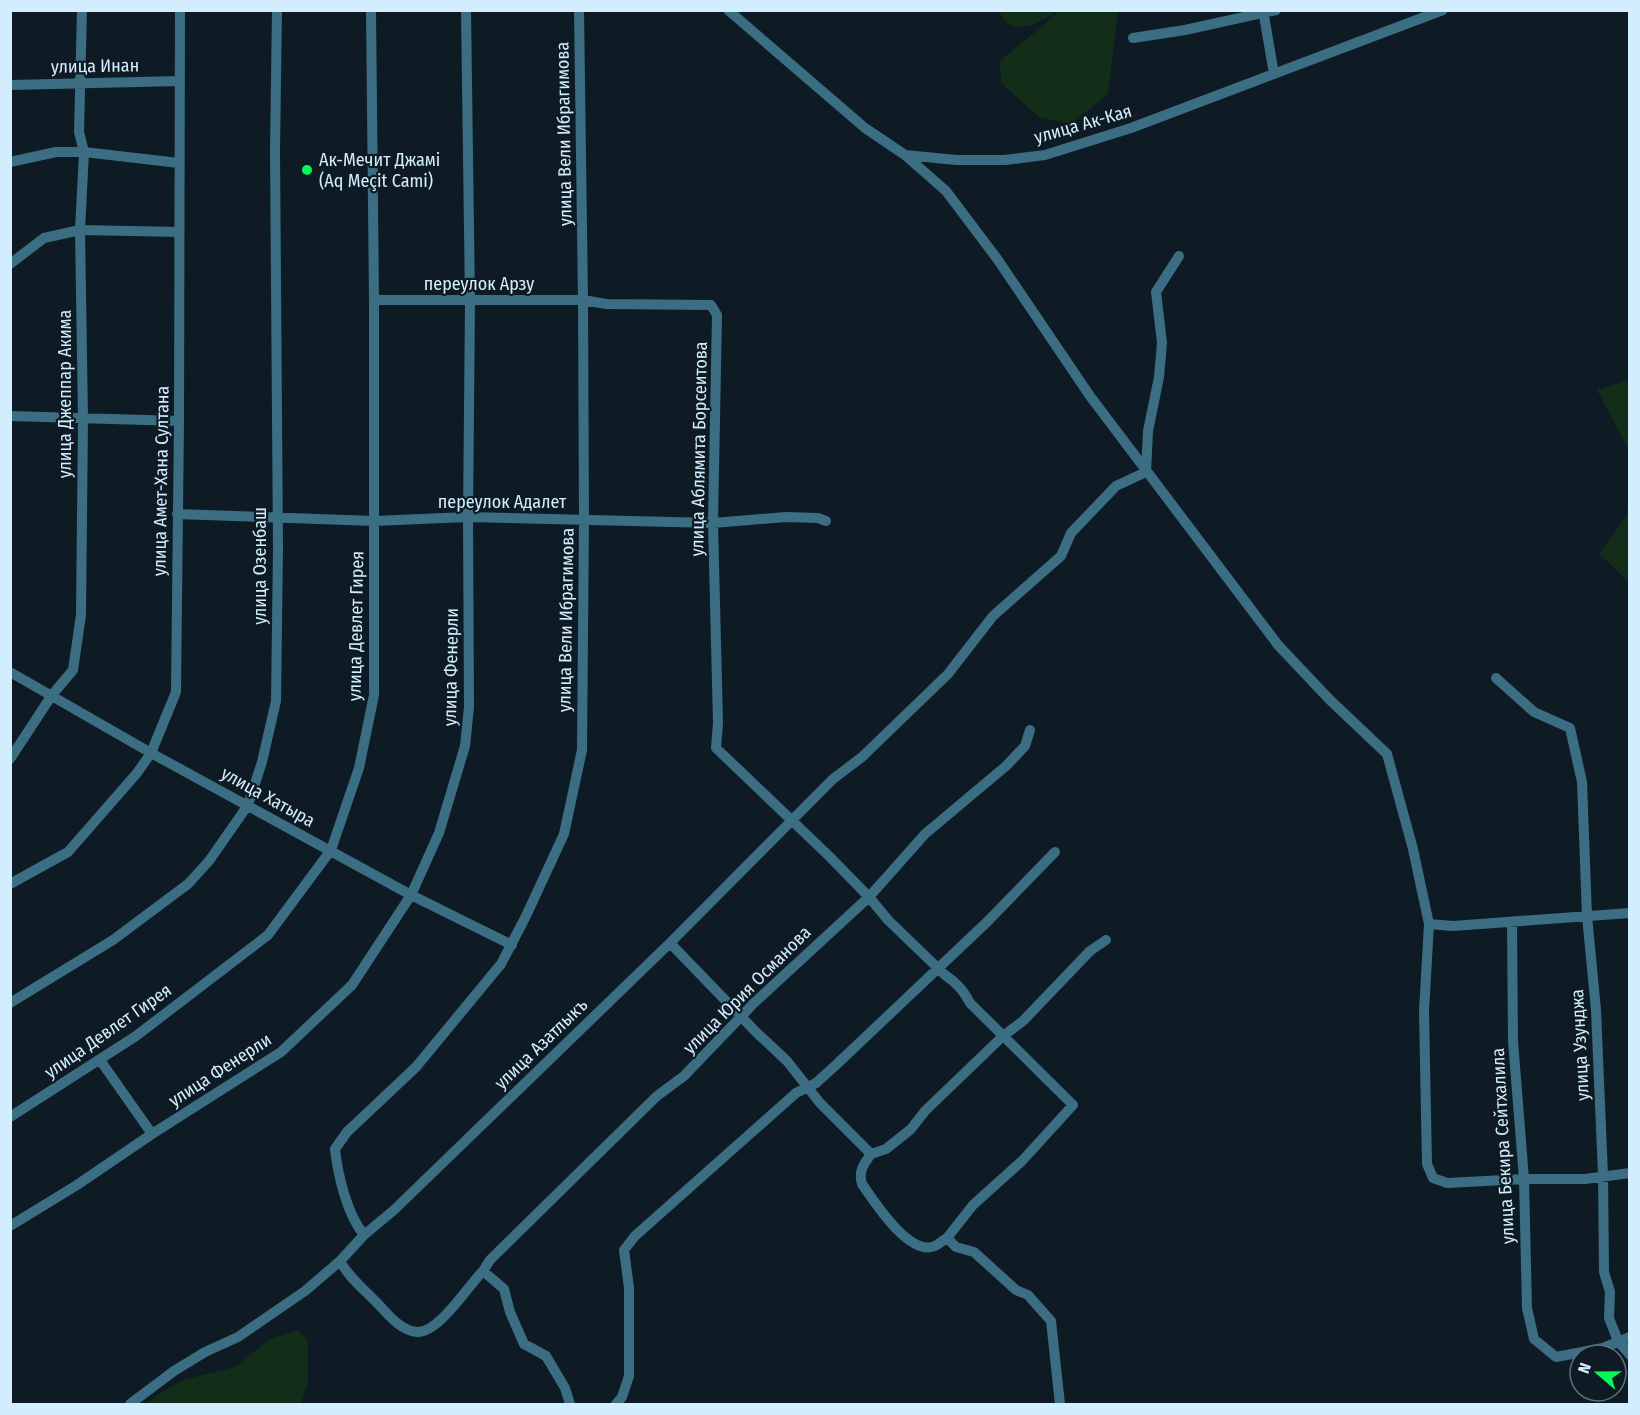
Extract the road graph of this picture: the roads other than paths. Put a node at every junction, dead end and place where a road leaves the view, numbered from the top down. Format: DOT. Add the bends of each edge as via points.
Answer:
graph roads {
  1 [pos="82,10"];
  2 [pos="180,10"];
  3 [pos="277,10"];
  4 [pos="371,10"];
  5 [pos="466,10"];
  6 [pos="579,10"];
  7 [pos="728,10"];
  8 [pos="1276,10"];
  9 [pos="1443,10"];
  10 [pos="1263,12"];
  11 [pos="1133,38"];
  12 [pos="1274,74"];
  13 [pos="180,81"];
  14 [pos="79,83"];
  15 [pos="10,85"];
  16 [pos="84,152"];
  17 [pos="905,155"];
  18 [pos="10,162"];
  19 [pos="179,163"];
  20 [pos="80,230"];
  21 [pos="179,232"];
  22 [pos="1179,256"];
  23 [pos="10,264"];
  24 [pos="374,300"];
  25 [pos="583,300"];
  26 [pos="470,301"];
  27 [pos="10,416"];
  28 [pos="83,418"];
  29 [pos="179,421"];
  30 [pos="1146,472"];
  31 [pos="177,514"];
  32 [pos="468,517"];
  33 [pos="277,518"];
  34 [pos="584,519"];
  35 [pos="826,520"];
  36 [pos="374,521"];
  37 [pos="713,523"];
  38 [pos="10,672"];
  39 [pos="1496,678"];
  40 [pos="52,695"];
  41 [pos="1030,730"];
  42 [pos="151,753"];
  43 [pos="10,759"];
  44 [pos="248,804"];
  45 [pos="793,821"];
  46 [pos="331,850"];
  47 [pos="1055,852"];
  48 [pos="10,884"];
  49 [pos="411,895"];
  50 [pos="869,897"];
  51 [pos="1629,913"];
  52 [pos="1587,916"];
  53 [pos="1512,922"];
  54 [pos="1429,924"];
  55 [pos="1106,940"];
  56 [pos="670,943"];
  57 [pos="512,945"];
  58 [pos="938,966"];
  59 [pos="10,1003"];
  60 [pos="742,1017"];
  61 [pos="1002,1036"];
  62 [pos="100,1060"];
  63 [pos="807,1086"];
  64 [pos="10,1117"];
  65 [pos="152,1134"];
  66 [pos="871,1154"];
  67 [pos="1629,1173"];
  68 [pos="1603,1175"];
  69 [pos="1524,1179"];
  70 [pos="10,1226"];
  71 [pos="364,1235"];
  72 [pos="947,1238"];
  73 [pos="340,1262"];
  74 [pos="483,1271"];
  75 [pos="1629,1337"];
  76 [pos="1618,1341"];
  77 [pos="1629,1355"];
  78 [pos="130,1404"];
  79 [pos="570,1404"];
  80 [pos="616,1404"];
  81 [pos="1060,1404"];
  1 -- 14 [label="street, улица Джеппар Акима"];
  2 -- 13 [label="street, улица Амет-Хана Султана"];
  3 -- 33 [label="street, улица Озенбаш"];
  4 -- 24 [label="street, улица Девлет Гирея"];
  5 -- 26 [label="street, улица Фенерли"];
  6 -- 25 [label="street, улица Вели Ибрагимова"];
  7 -- 17 [label="street, улица Ак-Кая" via="865,128"];
  8 -- 10 [label="street"];
  9 -- 12 [label="street, улица Ак-Кая"];
  10 -- 11 [label="street"];
  10 -- 12 [label="street"];
  12 -- 17 [label="street, улица Ак-Кая" via="1131,128 1045,155 956,160"];
  13 -- 14 [label="street, улица Инан"];
  13 -- 19 [label="street, улица Амет-Хана Султана"];
  14 -- 15 [label="street, улица Инан"];
  14 -- 16 [label="street, улица Джеппар Акима" via="79,132"];
  16 -- 18 [label="street" via="56,152"];
  16 -- 19 [label="street"];
  16 -- 20 [label="street, улица Джеппар Акима"];
  17 -- 30 [label="street" via="946,191"];
  19 -- 21 [label="street, улица Амет-Хана Султана"];
  20 -- 21 [label="street"];
  20 -- 23 [label="street" via="44,238"];
  20 -- 28 [label="street, улица Джеппар Акима"];
  21 -- 29 [label="street, улица Амет-Хана Султана"];
  22 -- 30 [label="street" via="1156,292 1162,343 1148,431"];
  24 -- 26 [label="street, переулок Арзу"];
  24 -- 36 [label="street, улица Девлет Гирея"];
  25 -- 26 [label="street, переулок Арзу"];
  25 -- 34 [label="street, улица Вели Ибрагимова"];
  25 -- 37 [label="street, улица Аблямита Борсеитова" via="606,304 711,305 717,315"];
  26 -- 32 [label="street, улица Фенерли"];
  27 -- 28 [label="street"];
  28 -- 29 [label="street"];
  28 -- 40 [label="street, улица Джеппар Акима" via="81,615 73,670"];
  29 -- 31 [label="street, улица Амет-Хана Султана"];
  30 -- 45 [label="street, улица Азатлыкъ" via="1116,486 1071,533 1061,556 993,616 948,674"];
  30 -- 54 [label="street" via="1278,645 1387,754"];
  31 -- 33 [label="street, переулок Адалет"];
  31 -- 42 [label="street, улица Амет-Хана Султана" via="176,692"];
  32 -- 34 [label="street, переулок Адалет"];
  32 -- 36 [label="street, переулок Адалет"];
  32 -- 49 [label="street, улица Фенерли" via="469,707 465,746 439,833"];
  33 -- 36 [label="street, переулок Адалет"];
  33 -- 44 [label="street, улица Озенбаш" via="276,701"];
  34 -- 37 [label="street, переулок Адалет"];
  34 -- 57 [label="street, улица Вели Ибрагимова" via="582,750 564,834"];
  35 -- 37 [label="street, переулок Адалет" via="786,517"];
  36 -- 46 [label="street, улица Девлет Гирея" via="374,695 359,768"];
  37 -- 45 [label="street, улица Аблямита Борсеитова" via="716,748"];
  38 -- 40 [label="street, улица Хатыра"];
  39 -- 52 [label="street, улица Узунджа" via="1534,712 1570,728 1582,782"];
  40 -- 42 [label="street, улица Хатыра"];
  40 -- 43 [label="street, улица Джеппар Акима"];
  41 -- 50 [label="street, улица Юрия Османова" via="1025,746 1006,766 925,834"];
  42 -- 44 [label="street, улица Хатыра"];
  42 -- 48 [label="street, улица Амет-Хана Султана" via="68,852"];
  44 -- 46 [label="street, улица Хатыра"];
  44 -- 59 [label="street, улица Озенбаш" via="188,884 113,940"];
  45 -- 50 [label="street"];
  45 -- 56 [label="street, улица Азатлыкъ"];
  46 -- 49 [label="street, улица Хатыра"];
  46 -- 62 [label="street, улица Девлет Гирея" via="268,935"];
  47 -- 58 [label="street"];
  49 -- 57 [label="street, улица Хатыра"];
  49 -- 65 [label="street, улица Фенерли" via="352,985 280,1052"];
  50 -- 58 [label="street"];
  50 -- 60 [label="street, улица Юрия Османова"];
  51 -- 52 [label="street"];
  52 -- 53 [label="street"];
  52 -- 68 [label="street, улица Узунджа" via="1596,1010"];
  53 -- 54 [label="street"];
  53 -- 69 [label="street, улица Бекира Сейтхалила" via="1514,1041"];
  54 -- 69 [label="street" via="1424,1011 1427,1164 1433,1178 1447,1183"];
  55 -- 61 [label="street" via="1090,951 1023,1021"];
  56 -- 60 [label="street"];
  56 -- 71 [label="street, улица Азатлыкъ"];
  57 -- 71 [label="street, улица Вели Ибрагимова" via="501,964 416,1067 347,1132 335,1149 338,1173 355,1224"];
  58 -- 61 [label="street"];
  58 -- 63 [label="street" via="837,1064"];
  60 -- 63 [label="street"];
  60 -- 74 [label="street, улица Юрия Османова" via="684,1076 657,1095"];
  61 -- 66 [label="street" via="910,1129 886,1149"];
  61 -- 72 [label="street" via="1073,1105 1022,1161 973,1205"];
  62 -- 64 [label="street, улица Девлет Гирея"];
  62 -- 65 [label="street"];
  63 -- 66 [label="street"];
  63 -- 80 [label="street" via="635,1236 624,1250 629,1288 629,1376"];
  65 -- 70 [label="street, улица Фенерли"];
  66 -- 72 [label="street" via="860,1177 890,1224 926,1247 934,1247"];
  67 -- 68 [label="street"];
  68 -- 69 [label="street" via="1585,1179"];
  68 -- 76 [label="street, улица Узунджа" via="1604,1272 1610,1292 1609,1318"];
  69 -- 76 [label="street, улица Бекира Сейтхалила" via="1527,1308 1534,1339 1556,1357 1603,1348"];
  71 -- 73 [label="street, улица Азатлыкъ"];
  72 -- 81 [label="street" via="956,1247 974,1252 1028,1296 1051,1321"];
  73 -- 74 [label="street, улица Юрия Османова" via="389,1315 417,1332 426,1331 443,1318"];
  73 -- 78 [label="street, улица Азатлыкъ" via="238,1337 174,1371"];
  74 -- 79 [label="street" via="504,1290 524,1344 546,1356"];
  75 -- 76 [label="street"];
  76 -- 77 [label="street, улица Узунджа"];
}
